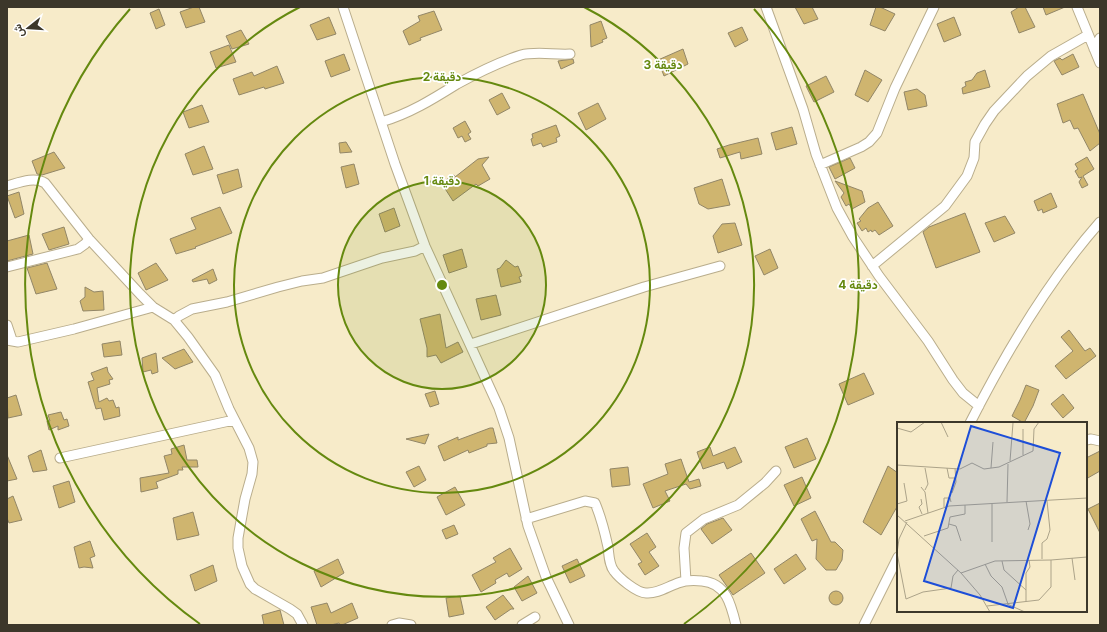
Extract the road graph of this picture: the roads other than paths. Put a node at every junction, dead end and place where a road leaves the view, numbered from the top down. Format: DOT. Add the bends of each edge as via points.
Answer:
graph roads {
  1 [pos="343,7"];
  2 [pos="766,7"];
  3 [pos="934,7"];
  4 [pos="1077,7"];
  5 [pos="1088,35"];
  6 [pos="1100,38"];
  7 [pos="1094,49"];
  8 [pos="570,54"];
  9 [pos="1100,63"];
  10 [pos="381,122"];
  11 [pos="820,165"];
  12 [pos="7,186"];
  13 [pos="1100,222"];
  14 [pos="89,239"];
  15 [pos="425,246"];
  16 [pos="720,266"];
  17 [pos="872,266"];
  18 [pos="7,267"];
  19 [pos="153,307"];
  20 [pos="174,320"];
  21 [pos="7,325"];
  22 [pos="9,340"];
  23 [pos="470,344"];
  24 [pos="979,406"];
  25 [pos="234,420"];
  26 [pos="971,422"];
  27 [pos="1087,440"];
  28 [pos="1100,441"];
  29 [pos="60,458"];
  30 [pos="776,471"];
  31 [pos="526,519"];
  32 [pos="897,559"];
  33 [pos="686,581"];
  34 [pos="535,617"];
  35 [pos="303,625"];
  36 [pos="392,625"];
  37 [pos="411,625"];
  38 [pos="522,625"];
  39 [pos="569,625"];
  40 [pos="736,625"];
  41 [pos="864,625"];
  1 -- 10 [label="street"];
  2 -- 11 [label="street" via="803,109"];
  3 -- 11 [label="street" via="876,133 861,147"];
  4 -- 5 [label="street"];
  5 -- 7 [label="street"];
  5 -- 17 [label="street" via="1051,56 1027,76 994,111 975,142 974,158 967,176 945,206"];
  6 -- 7 [label="street"];
  7 -- 9 [label="street"];
  8 -- 10 [label="street" via="523,55 486,69 408,113"];
  10 -- 15 [label="street"];
  11 -- 17 [label="street" via="836,208"];
  12 -- 14 [label="street" via="35,179 45,183"];
  13 -- 24 [label="street" via="1028,320"];
  14 -- 18 [label="street" via="78,249"];
  14 -- 19 [label="street"];
  15 -- 20 [label="street" via="323,278 192,309"];
  15 -- 23 [label="street"];
  16 -- 23 [label="street" via="644,287"];
  17 -- 24 [label="street" via="928,341 953,380 963,393"];
  19 -- 20 [label="street"];
  19 -- 22 [label="street" via="18,342"];
  20 -- 25 [label="street" via="213,371"];
  21 -- 22 [label="street"];
  23 -- 31 [label="street" via="499,408 509,438"];
  24 -- 26 [label="street"];
  25 -- 29 [label="street"];
  25 -- 35 [label="street" via="246,440 254,462 238,538 242,566 255,589 297,614"];
  27 -- 28 [label="street"];
  30 -- 33 [label="street" via="738,505 704,519 686,533"];
  31 -- 33 [label="street" via="590,501 595,503 597,508 611,566 618,575 638,591 645,593 654,593"];
  31 -- 39 [label="street" via="546,577"];
  32 -- 41 [label="street"];
  33 -- 40 [label="street" via="716,584 729,602"];
  34 -- 38 [label="street"];
  36 -- 37 [label="street"];
}
